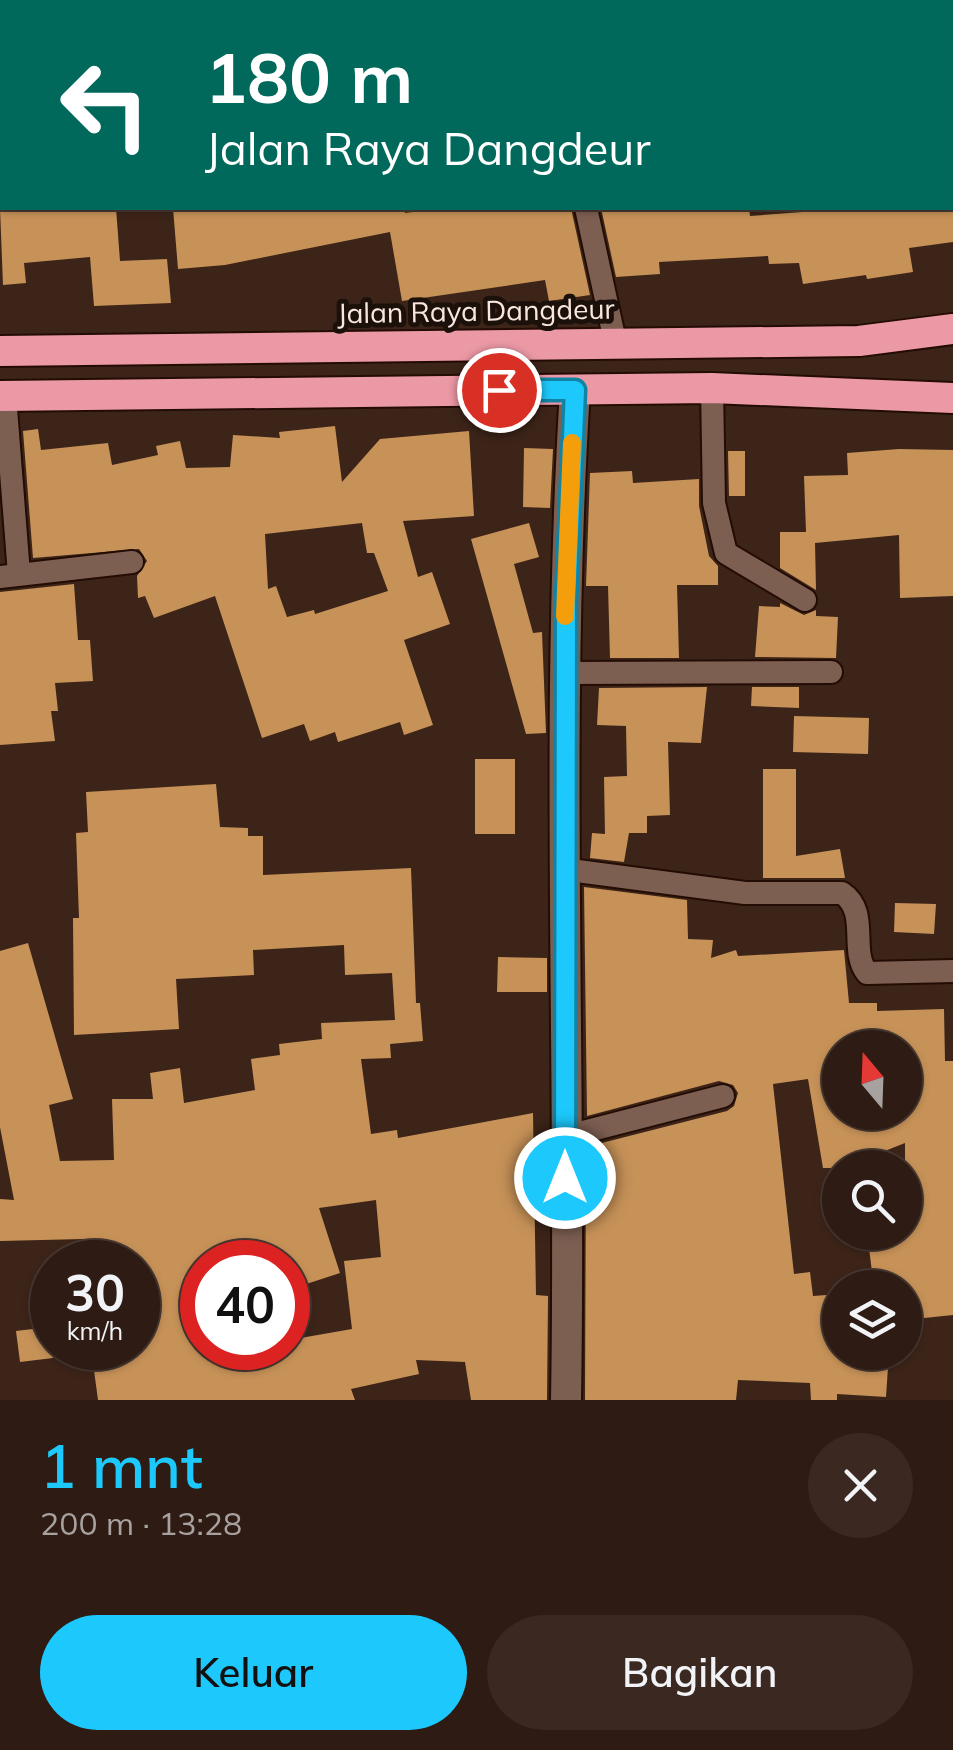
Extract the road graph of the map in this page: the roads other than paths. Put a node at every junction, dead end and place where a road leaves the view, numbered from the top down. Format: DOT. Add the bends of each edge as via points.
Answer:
graph roads {
  1 [pos="586,210"];
  2 [pos="953,328"];
  3 [pos="615,341"];
  4 [pos="0,351"];
  5 [pos="712,388"];
  6 [pos="575,390"];
  7 [pos="3,396"];
  8 [pos="953,398"];
  9 [pos="132,562"];
  10 [pos="9,576"];
  11 [pos="804,600"];
  12 [pos="831,672"];
  13 [pos="565,673"];
  14 [pos="562,869"];
  15 [pos="953,971"];
  16 [pos="723,1096"];
  17 [pos="564,1138"];
  18 [pos="566,1400"];
  1 -- 3 [label="street"];
  2 -- 3 [label="highway, Jalan Raya Dangdeur" via="859,341"];
  3 -- 4 [label="highway, Jalan Raya Dangdeur"];
  5 -- 6 [label="highway"];
  5 -- 8 [label="highway"];
  5 -- 11 [label="street" via="714,503 726,553"];
  6 -- 7 [label="highway"];
  6 -- 13 [label="street"];
  7 -- 10 [label="street"];
  9 -- 10 [label="street"];
  12 -- 13 [label="street"];
  13 -- 14 [label="street"];
  14 -- 15 [label="street" via="713,890 842,894 855,906 867,973"];
  14 -- 17 [label="street"];
  16 -- 17 [label="street"];
  17 -- 18 [label="street"];
}
